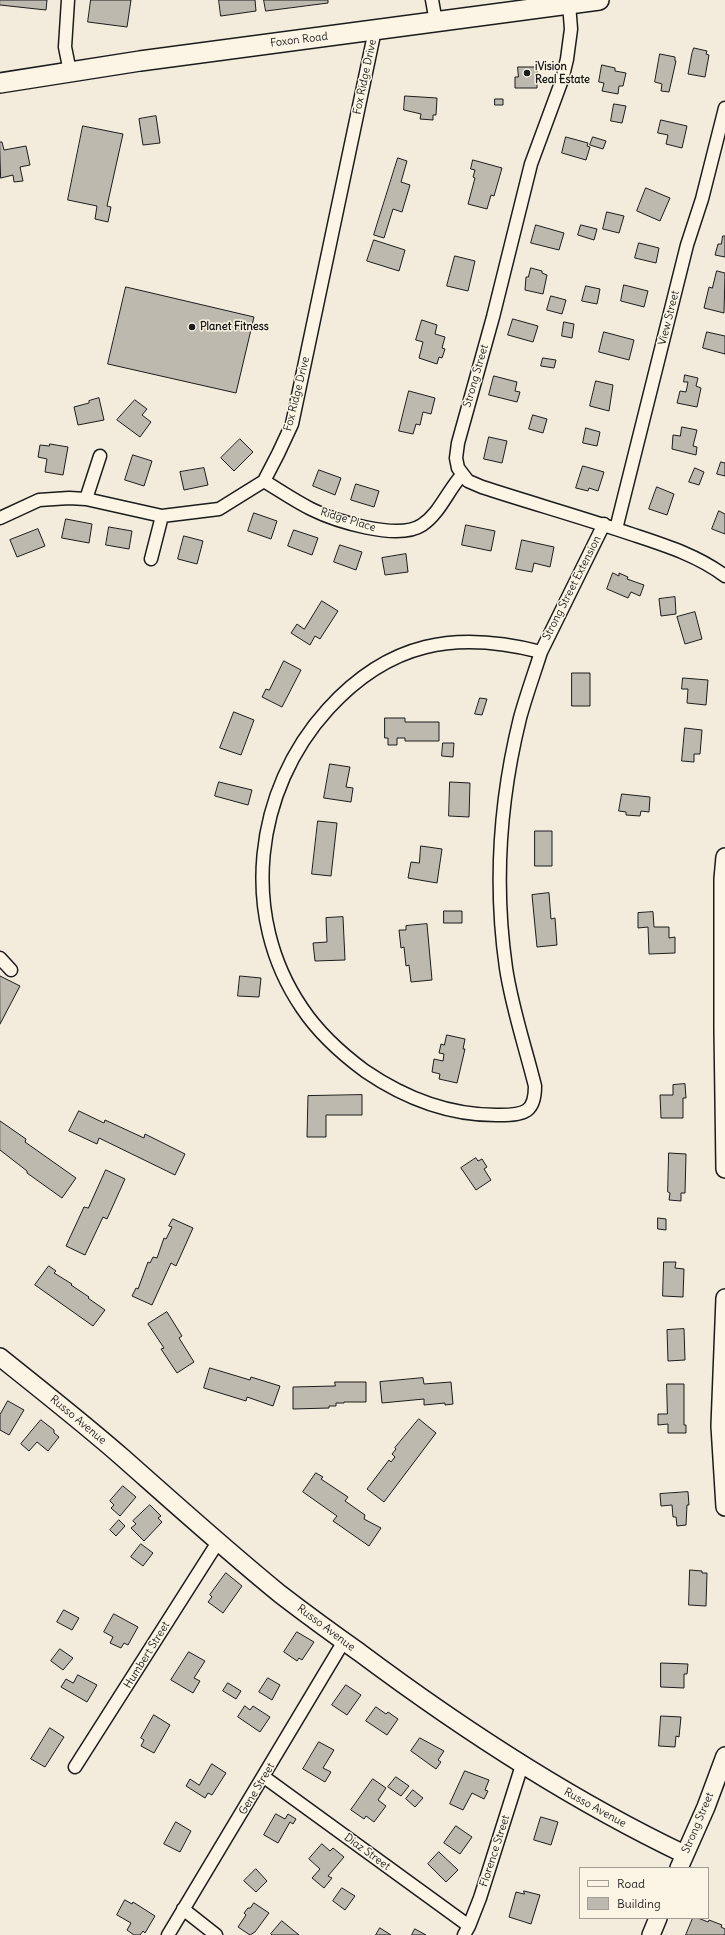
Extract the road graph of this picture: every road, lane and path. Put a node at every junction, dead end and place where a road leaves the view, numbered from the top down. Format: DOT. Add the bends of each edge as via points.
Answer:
graph roads {
  1 [pos="68,0"];
  2 [pos="432,0"];
  3 [pos="599,0"];
  4 [pos="569,4"];
  5 [pos="436,22"];
  6 [pos="375,30"];
  7 [pos="70,72"];
  8 [pos="0,82"];
  9 [pos="725,108"];
  10 [pos="100,456"];
  11 [pos="462,475"];
  12 [pos="264,481"];
  13 [pos="86,499"];
  14 [pos="162,516"];
  15 [pos="0,518"];
  16 [pos="604,524"];
  17 [pos="616,529"];
  18 [pos="151,559"];
  19 [pos="725,576"];
  20 [pos="541,652"];
  21 [pos="725,857"];
  22 [pos="0,958"];
  23 [pos="11,970"];
  24 [pos="725,1169"];
  25 [pos="725,1298"];
  26 [pos="0,1357"];
  27 [pos="725,1507"];
  28 [pos="218,1542"];
  29 [pos="344,1641"];
  30 [pos="725,1756"];
  31 [pos="522,1765"];
  32 [pos="75,1767"];
  33 [pos="264,1777"];
  34 [pos="682,1861"];
  35 [pos="183,1909"];
  36 [pos="658,1919"];
  37 [pos="467,1931"];
  38 [pos="168,1935"];
  39 [pos="216,1935"];
  40 [pos="651,1935"];
  1 -- 7 [label="street" via="65,47"];
  2 -- 5 [label="street"];
  3 -- 4 [label="main road, Foxon Road"];
  4 -- 5 [label="main road, Foxon Road"];
  4 -- 11 [label="street, Strong Street" via="571,29 562,80 531,164 493,317 464,416 456,458"];
  5 -- 6 [label="main road, Foxon Road"];
  6 -- 7 [label="main road, Foxon Road"];
  6 -- 12 [label="street, Fox Ridge Drive" via="292,424"];
  7 -- 8 [label="main road, Foxon Road"];
  9 -- 17 [label="street, View Street"];
  10 -- 13 [label="street"];
  11 -- 12 [label="street, Ridge Place" via="433,516 422,525 410,530 384,531 359,526 312,509"];
  11 -- 16 [label="street" via="468,481 482,487"];
  12 -- 14 [label="street" via="219,509"];
  13 -- 14 [label="street"];
  13 -- 15 [label="street" via="39,500"];
  14 -- 18 [label="street"];
  16 -- 17 [label="street"];
  16 -- 20 [label="street, Strong Street Extension"];
  17 -- 19 [label="street" via="690,556"];
  20 -- 20 [label="street, Strong Street Extension" via="488,641 436,644 412,650 369,672 336,700 301,742 279,787 267,827 262,884 266,916 276,956 302,1008 339,1050 378,1080 426,1104 450,1110 476,1114 518,1114 530,1108 535,1099 535,1086 514,1009 506,967 500,879 501,844 510,770 520,718"];
  21 -- 24 [label="street"];
  22 -- 23 [label="street"];
  25 -- 27 [label="street" via="720,1426"];
  26 -- 28 [label="street, Russo Avenue" via="121,1456"];
  28 -- 29 [label="street, Russo Avenue"];
  28 -- 32 [label="street, Humbert Street"];
  29 -- 31 [label="street, Russo Avenue" via="465,1728"];
  29 -- 33 [label="street, Gene Street"];
  30 -- 34 [label="street, Strong Street"];
  31 -- 34 [label="street, Russo Avenue"];
  31 -- 37 [label="street, Florence Street"];
  33 -- 35 [label="street, Gene Street"];
  33 -- 37 [label="street, Diaz Street"];
  35 -- 38 [label="street, Gene Street"];
  35 -- 39 [label="street"];
  36 -- 40 [label="street"];
}
